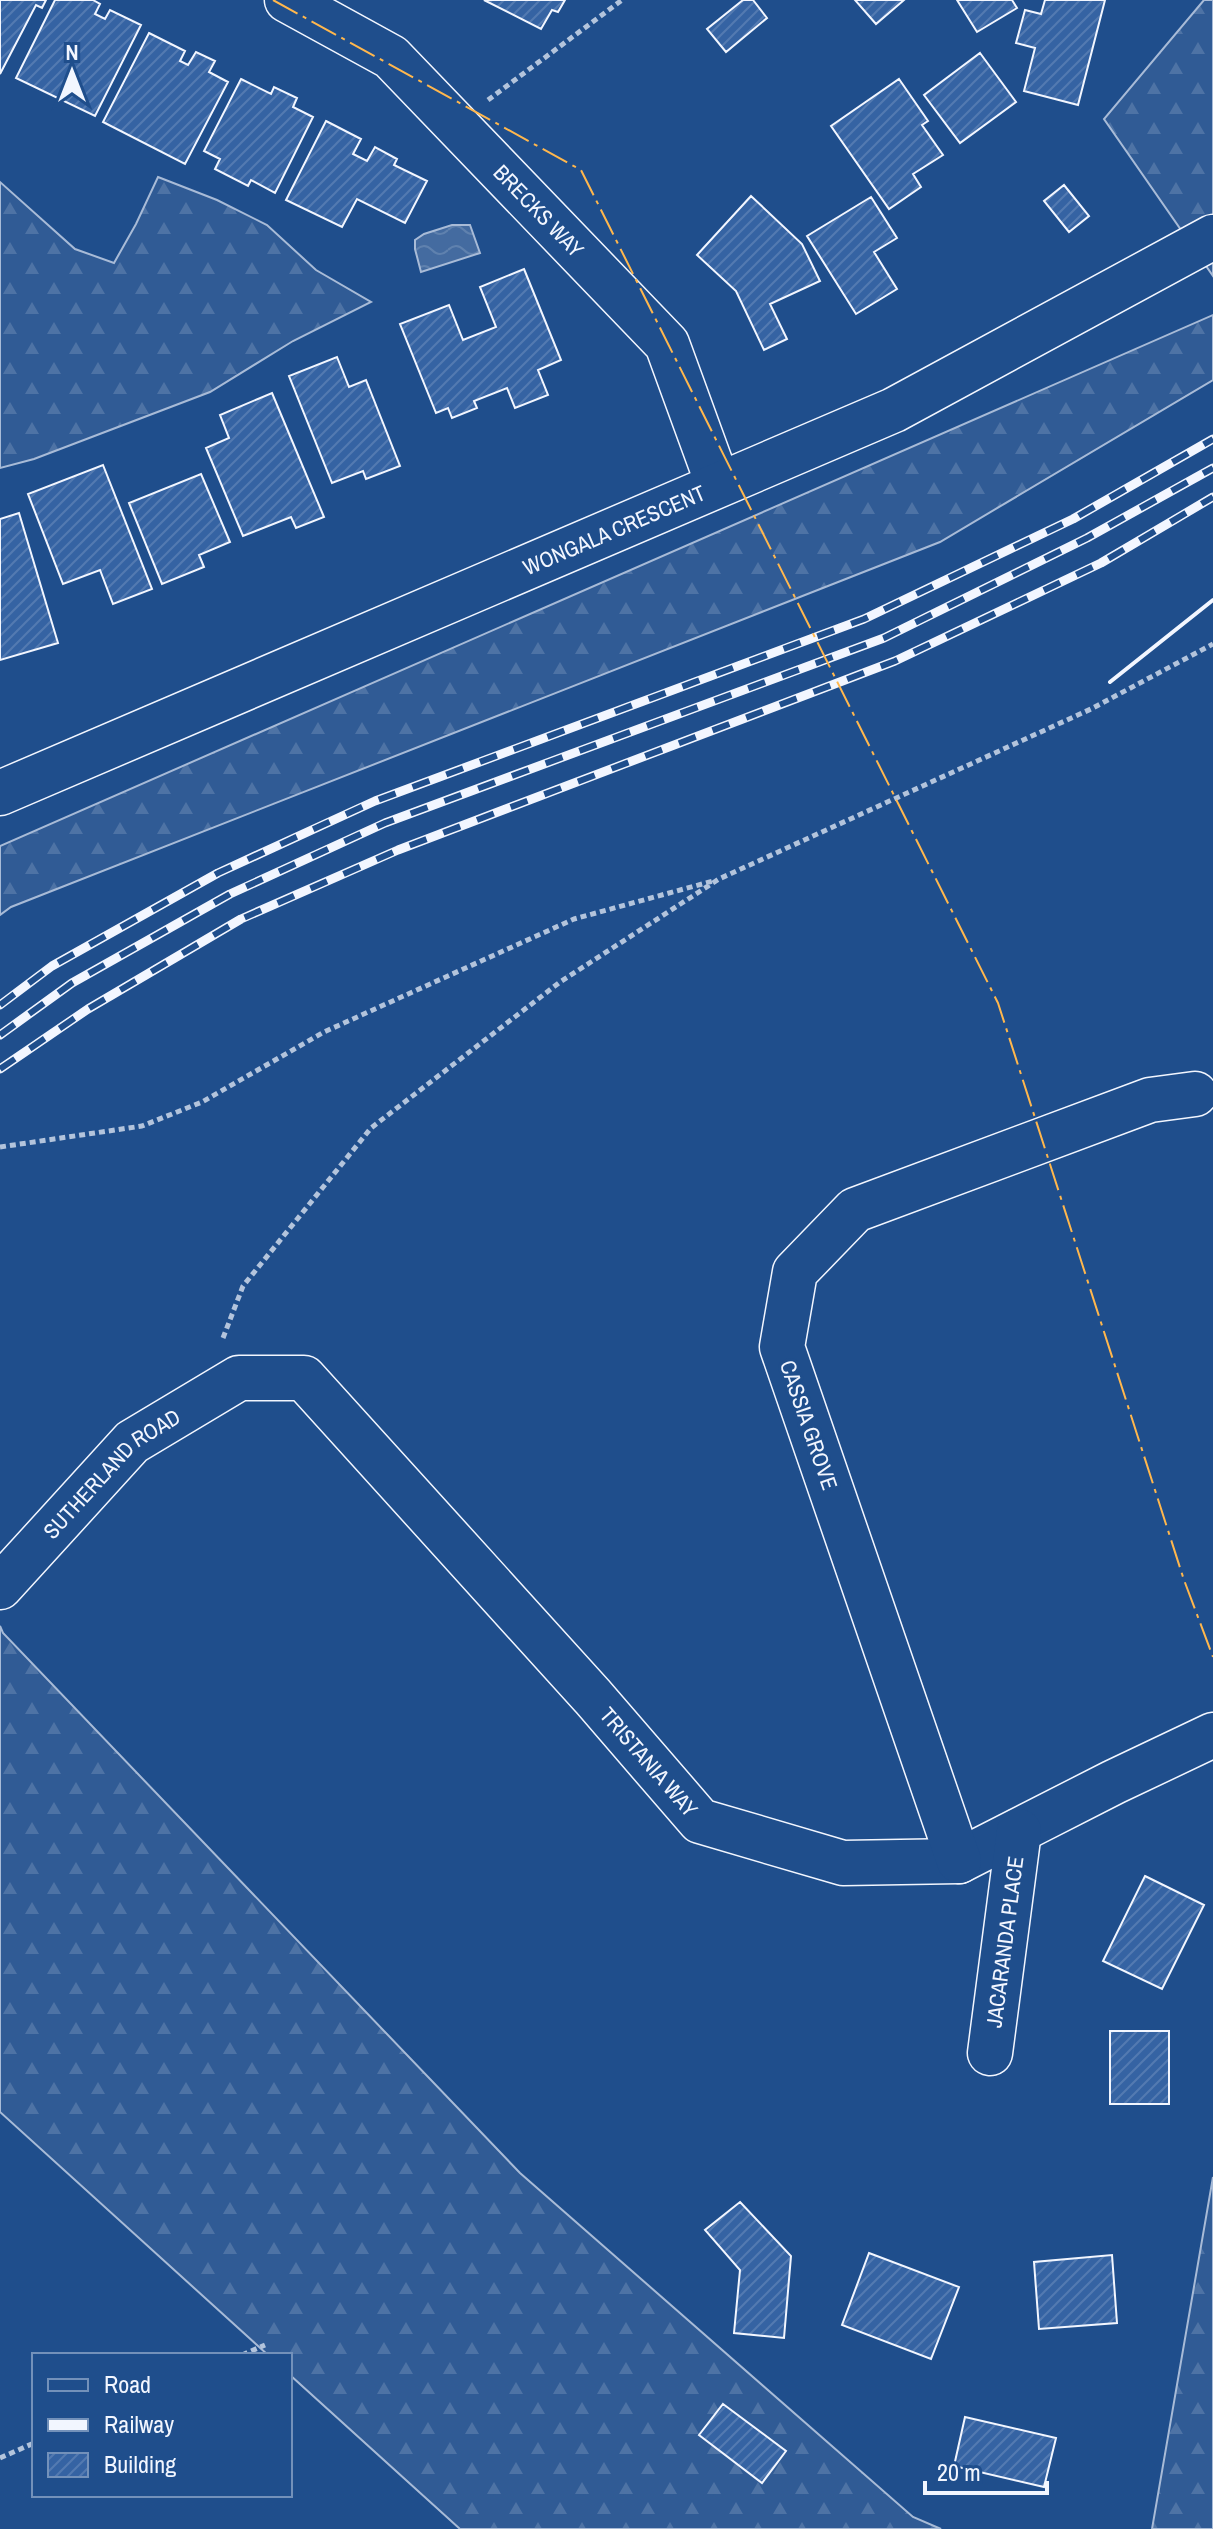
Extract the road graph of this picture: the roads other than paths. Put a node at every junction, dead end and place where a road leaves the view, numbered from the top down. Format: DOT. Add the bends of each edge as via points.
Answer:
graph roads {
  1 [pos="287,0"];
  2 [pos="1213,237"];
  3 [pos="718,484"];
  4 [pos="0,793"];
  5 [pos="1195,1094"];
  6 [pos="239,1378"];
  7 [pos="0,1587"];
  8 [pos="1213,1735"];
  9 [pos="1019,1831"];
  10 [pos="959,1861"];
  11 [pos="990,2053"];
  1 -- 3 [label="street, BRECKS WAY" via="391,57 667,344"];
  2 -- 3 [label="street, WONGALA CRESCENT" via="894,410"];
  3 -- 4 [label="street, WONGALA CRESCENT"];
  5 -- 10 [label="street, CASSIA GROVE" via="1150,1100 855,1210 795,1272 782,1347"];
  6 -- 7 [label="street, SUTHERLAND ROAD" via="132,1442"];
  6 -- 10 [label="street, TRISTANIA WAY" via="304,1378 700,1821 843,1863"];
  8 -- 9 [label="street, TRISTANIA WAY"];
  9 -- 10 [label="street, TRISTANIA WAY"];
  9 -- 11 [label="street, JACARANDA PLACE"];
}
